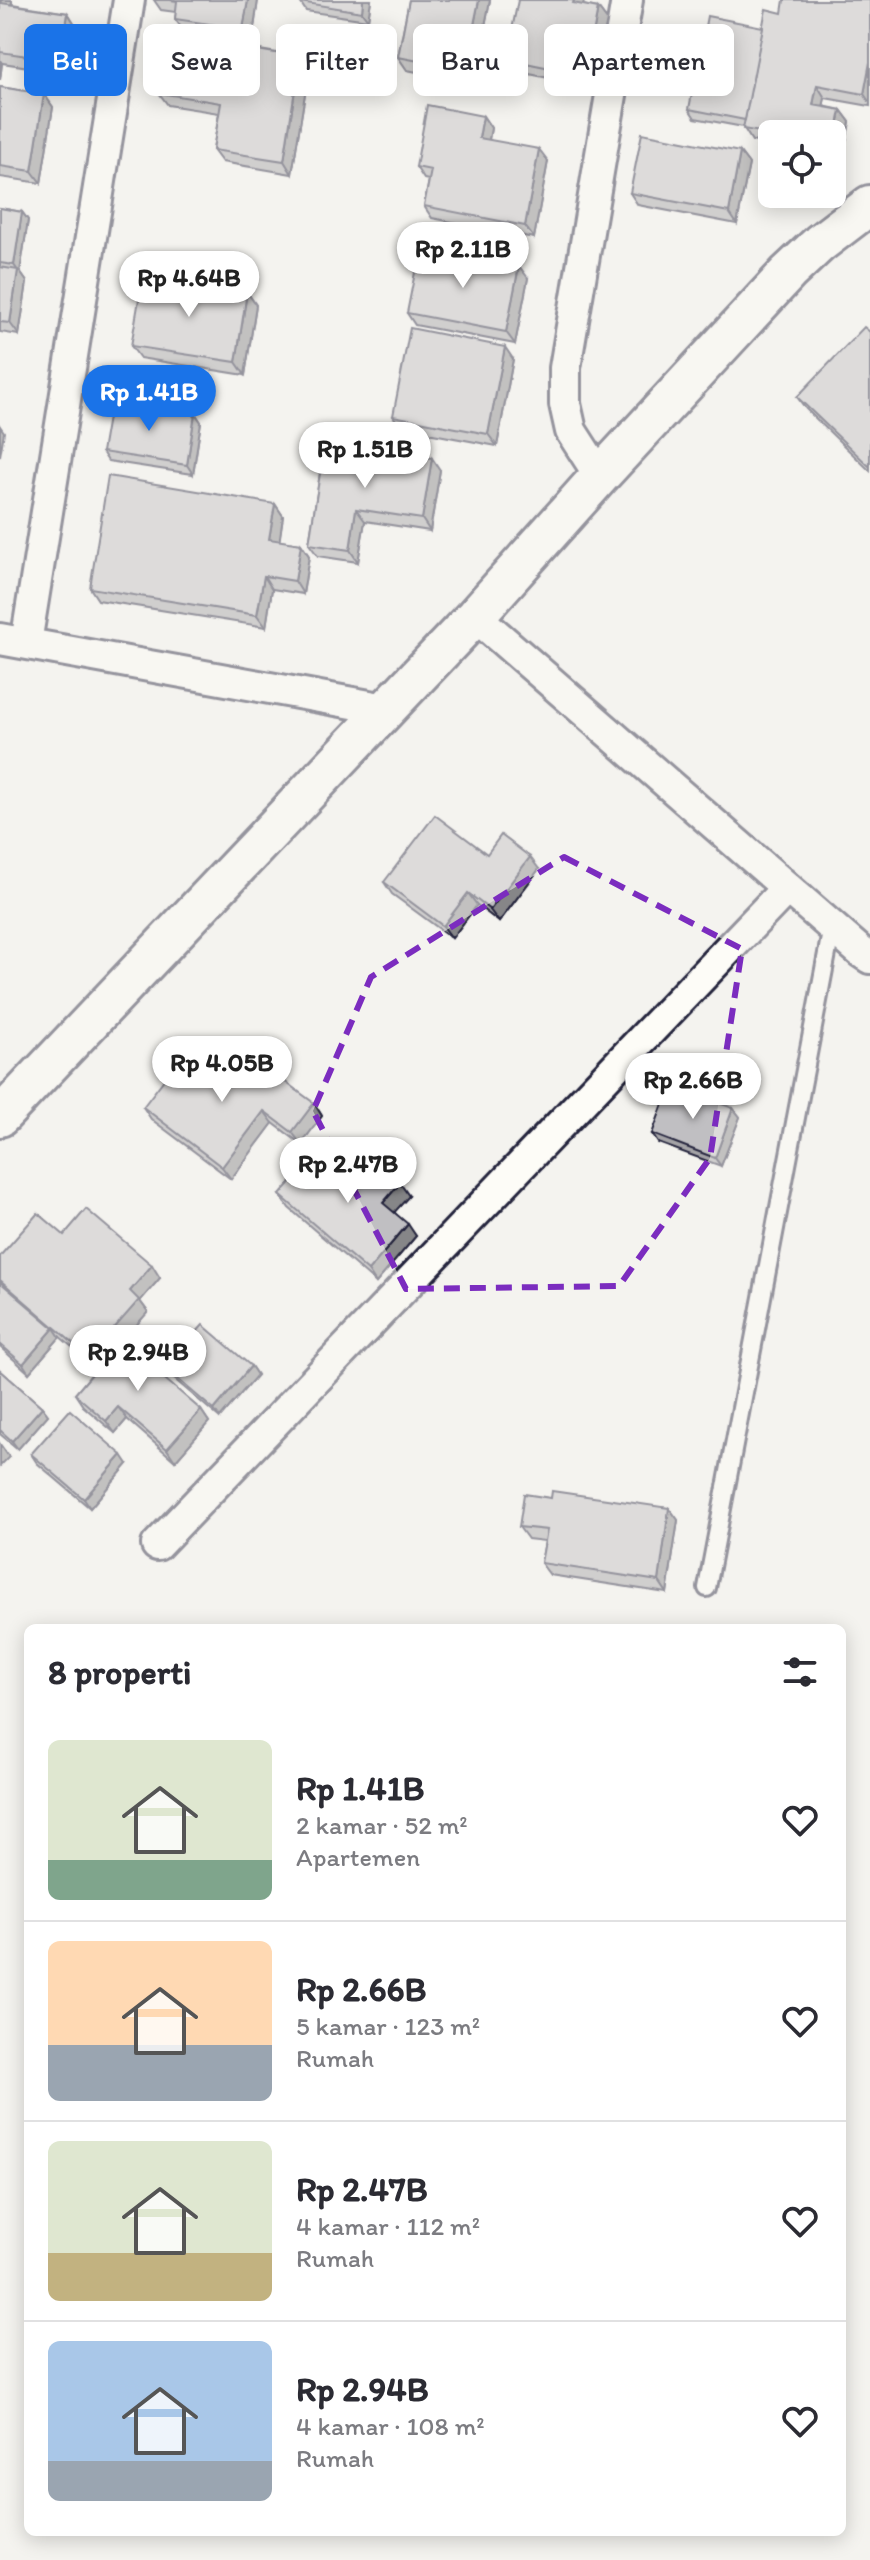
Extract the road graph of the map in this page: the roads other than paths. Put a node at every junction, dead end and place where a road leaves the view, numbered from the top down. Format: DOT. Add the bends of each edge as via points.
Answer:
graph roads {
  1 [pos="129,0"];
  2 [pos="627,0"];
  3 [pos="870,205"];
  4 [pos="600,476"];
  5 [pos="475,616"];
  6 [pos="13,641"];
  7 [pos="386,709"];
  8 [pos="787,888"];
  9 [pos="832,927"];
  10 [pos="870,958"];
  11 [pos="0,1117"];
  12 [pos="157,1545"];
  13 [pos="707,1588"];
  1 -- 6 [label="street"];
  2 -- 4 [label="street" via="565,368 571,431"];
  3 -- 4 [label="street" via="788,273"];
  4 -- 5 [label="street"];
  5 -- 7 [label="street"];
  5 -- 8 [label="street"];
  6 -- 7 [label="street"];
  7 -- 11 [label="street"];
  8 -- 9 [label="street"];
  8 -- 12 [label="street"];
  9 -- 10 [label="street"];
  9 -- 13 [label="lane"];
}
